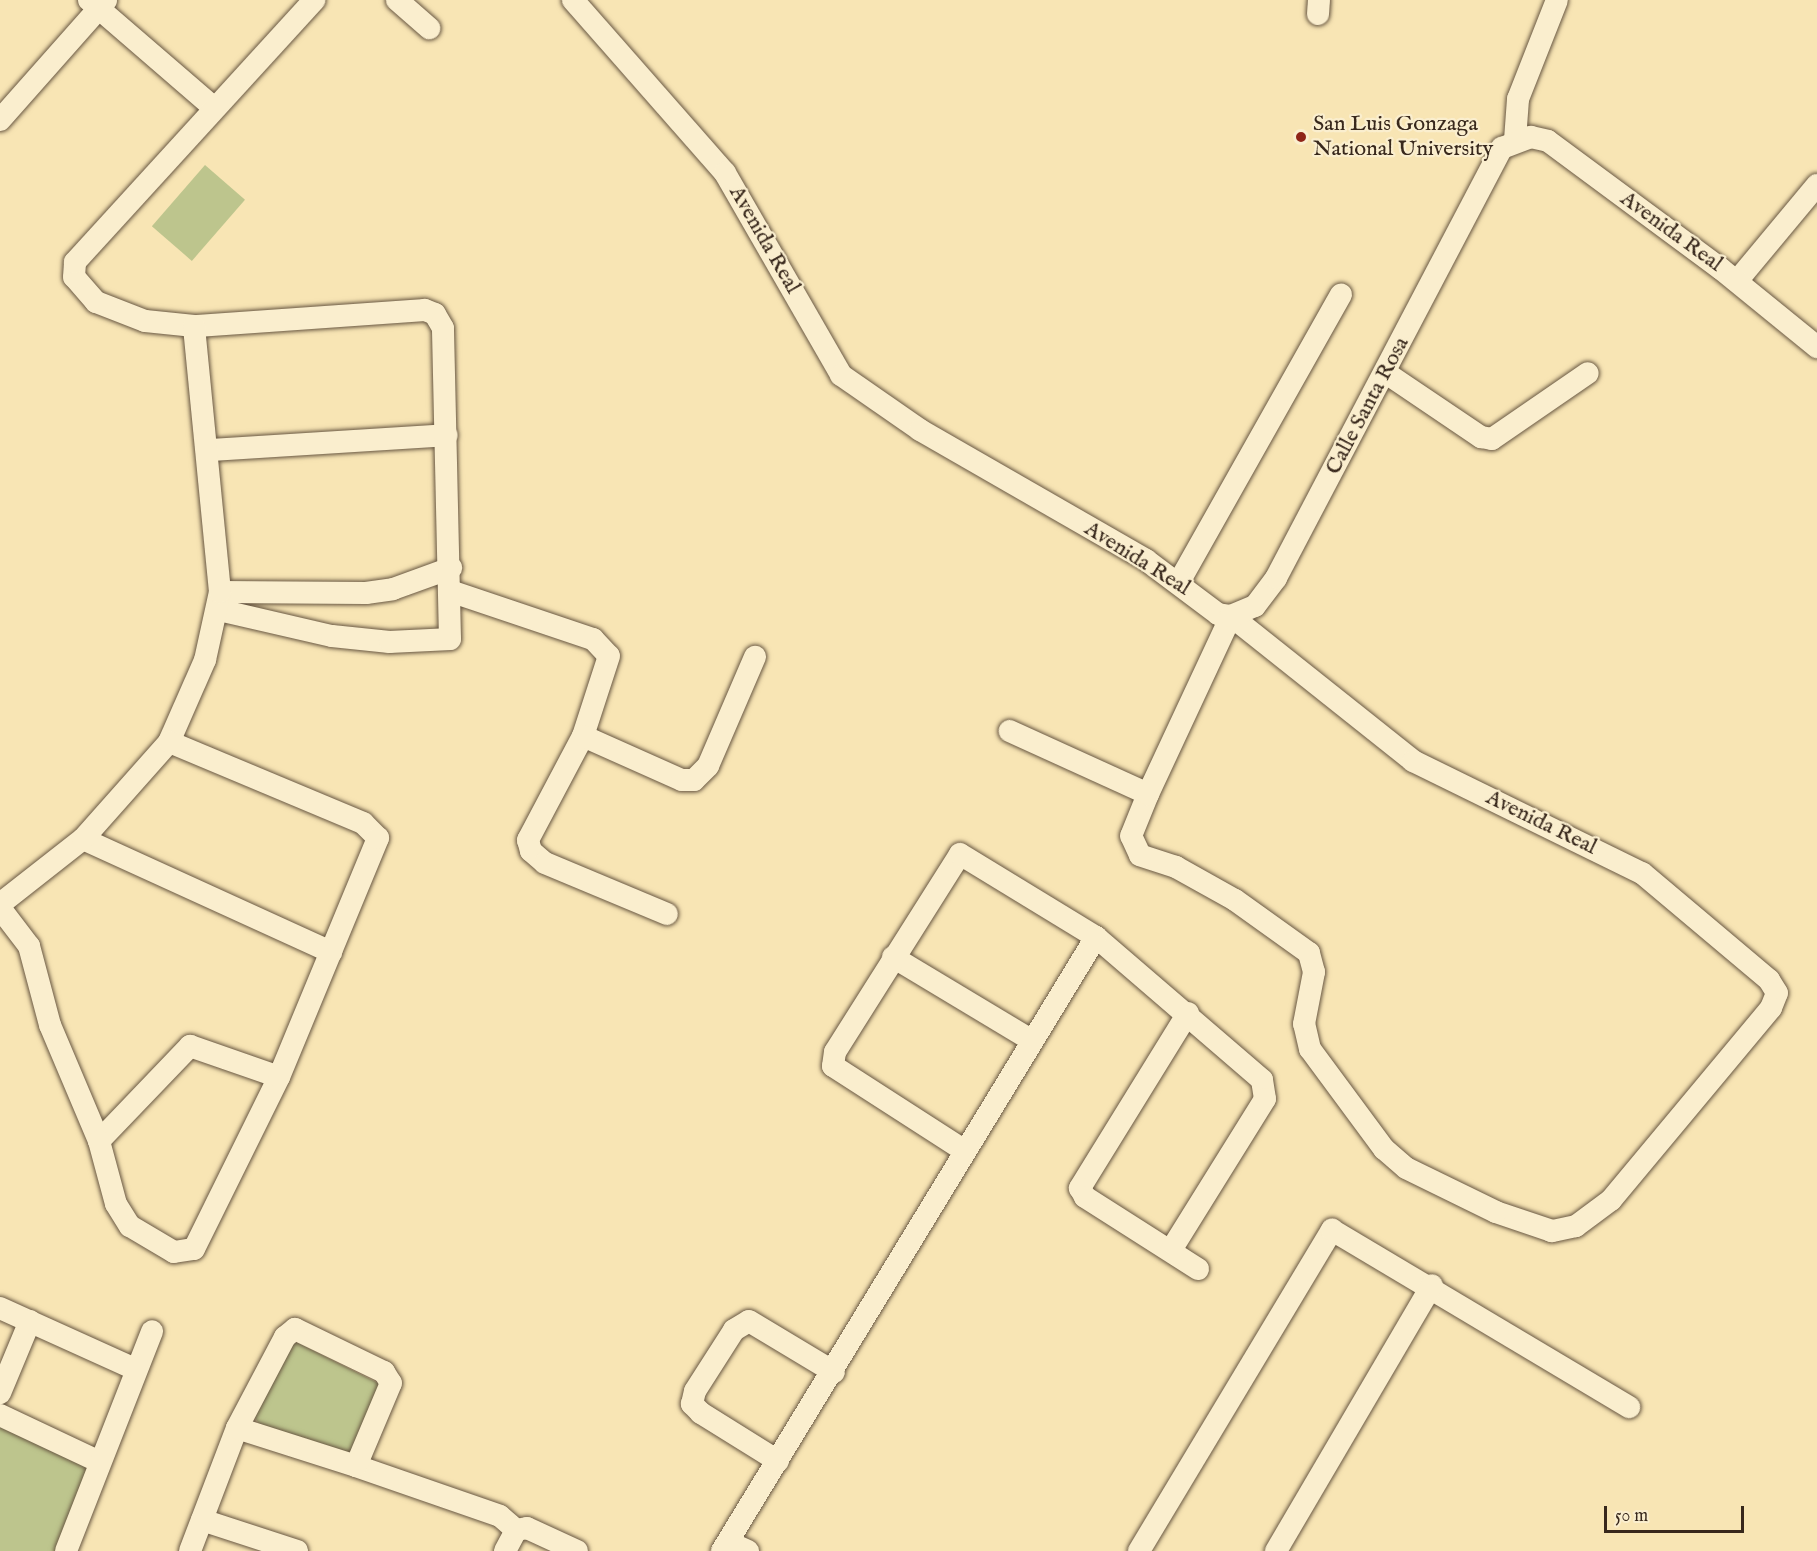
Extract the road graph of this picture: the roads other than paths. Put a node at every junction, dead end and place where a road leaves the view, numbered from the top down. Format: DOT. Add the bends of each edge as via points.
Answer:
graph roads {
  1 [pos="314,0"];
  2 [pos="397,0"];
  3 [pos="573,0"];
  4 [pos="1557,0"];
  5 [pos="98,3"];
  6 [pos="429,28"];
  7 [pos="213,107"];
  8 [pos="0,120"];
  9 [pos="1515,140"];
  10 [pos="1817,185"];
  11 [pos="1737,281"];
  12 [pos="1341,294"];
  13 [pos="194,326"];
  14 [pos="1817,347"];
  15 [pos="1386,373"];
  16 [pos="1588,373"];
  17 [pos="447,435"];
  18 [pos="210,450"];
  19 [pos="451,568"];
  20 [pos="1179,582"];
  21 [pos="453,592"];
  22 [pos="220,601"];
  23 [pos="1232,616"];
  24 [pos="755,657"];
  25 [pos="1010,731"];
  26 [pos="583,736"];
  27 [pos="169,742"];
  28 [pos="1148,794"];
  29 [pos="83,839"];
  30 [pos="0,906"];
  31 [pos="667,914"];
  32 [pos="1096,937"];
  33 [pos="331,952"];
  34 [pos="893,957"];
  35 [pos="1188,1013"];
  36 [pos="1031,1040"];
  37 [pos="279,1077"];
  38 [pos="99,1141"];
  39 [pos="965,1151"];
  40 [pos="1171,1250"];
  41 [pos="1198,1269"];
  42 [pos="1432,1285"];
  43 [pos="0,1308"];
  44 [pos="30,1322"];
  45 [pos="152,1331"];
  46 [pos="135,1369"];
  47 [pos="834,1372"];
  48 [pos="0,1393"];
  49 [pos="1629,1407"];
  50 [pos="0,1415"];
  51 [pos="237,1428"];
  52 [pos="778,1461"];
  53 [pos="100,1462"];
  54 [pos="356,1466"];
  55 [pos="202,1520"];
  56 [pos="516,1530"];
  57 [pos="732,1548"];
  58 [pos="66,1551"];
  59 [pos="190,1551"];
  60 [pos="297,1551"];
  61 [pos="504,1551"];
  62 [pos="577,1551"];
  63 [pos="1139,1551"];
  64 [pos="1276,1551"];
  1 -- 7 [label="street"];
  2 -- 6 [label="street"];
  3 -- 20 [label="street, Avenida Real" via="725,173 841,375 920,430"];
  4 -- 9 [label="street" via="1518,99"];
  5 -- 7 [label="street"];
  5 -- 8 [label="street"];
  7 -- 13 [label="street" via="75,262 75,277 96,302 145,321"];
  9 -- 11 [label="street, Avenida Real" via="1548,141"];
  9 -- 15 [label="street, Calle Santa Rosa" via="1502,148"];
  10 -- 11 [label="street"];
  11 -- 14 [label="street, Avenida Real"];
  12 -- 20 [label="street"];
  13 -- 17 [label="street" via="424,310 435,314 443,328"];
  13 -- 18 [label="street"];
  15 -- 16 [label="street" via="1481,437 1492,439"];
  15 -- 23 [label="street, Calle Santa Rosa" via="1276,578 1255,606"];
  17 -- 18 [label="street"];
  17 -- 19 [label="street"];
  18 -- 22 [label="street"];
  19 -- 21 [label="street"];
  19 -- 22 [label="street" via="393,590"];
  20 -- 23 [label="street, Avenida Real" via="1218,614"];
  21 -- 22 [label="street" via="450,639 390,642 332,636"];
  21 -- 26 [label="street" via="593,639 609,656"];
  22 -- 27 [label="street" via="205,660"];
  23 -- 28 [label="street"];
  23 -- 28 [label="street, Avenida Real" via="1413,761 1642,873 1769,980 1777,993 1761,1021 1611,1200 1576,1226 1552,1231 1496,1212 1406,1168 1384,1149 1305,1040 1314,972 1309,953 1235,900 1176,867 1140,855 1131,836"];
  24 -- 26 [label="street" via="708,766 694,780 682,780"];
  25 -- 28 [label="street"];
  26 -- 31 [label="street" via="528,840 531,851 544,862"];
  27 -- 29 [label="street"];
  27 -- 33 [label="street" via="363,822 378,838"];
  29 -- 30 [label="street"];
  29 -- 33 [label="street"];
  30 -- 38 [label="street" via="29,946 50,1026"];
  32 -- 34 [label="street" via="960,854"];
  32 -- 35 [label="street"];
  32 -- 36 [label="street"];
  33 -- 37 [label="street"];
  34 -- 36 [label="street"];
  34 -- 39 [label="street" via="835,1052 834,1066"];
  35 -- 40 [label="street" via="1267,1090"];
  35 -- 40 [label="street" via="1080,1188 1085,1197"];
  36 -- 39 [label="street"];
  37 -- 38 [label="street" via="189,1046"];
  37 -- 38 [label="street" via="194,1248 182,1254 130,1226 116,1204"];
  39 -- 47 [label="street"];
  40 -- 41 [label="street"];
  42 -- 49 [label="street"];
  42 -- 63 [label="street" via="1332,1230"];
  42 -- 64 [label="street"];
  43 -- 44 [label="street"];
  44 -- 46 [label="street"];
  44 -- 48 [label="street"];
  45 -- 46 [label="street"];
  46 -- 53 [label="street"];
  47 -- 52 [label="street"];
  47 -- 52 [label="street" via="749,1321 734,1330 695,1391 692,1404 701,1413"];
  50 -- 53 [label="street"];
  51 -- 54 [label="street"];
  51 -- 54 [label="street" via="285,1337 295,1329 306,1332 384,1372 391,1383"];
  51 -- 55 [label="street"];
  52 -- 57 [label="street"];
  53 -- 58 [label="street"];
  54 -- 56 [label="street" via="500,1516"];
  55 -- 59 [label="street"];
  55 -- 60 [label="street"];
  56 -- 61 [label="street"];
  56 -- 62 [label="street" via="527,1528"];
}
